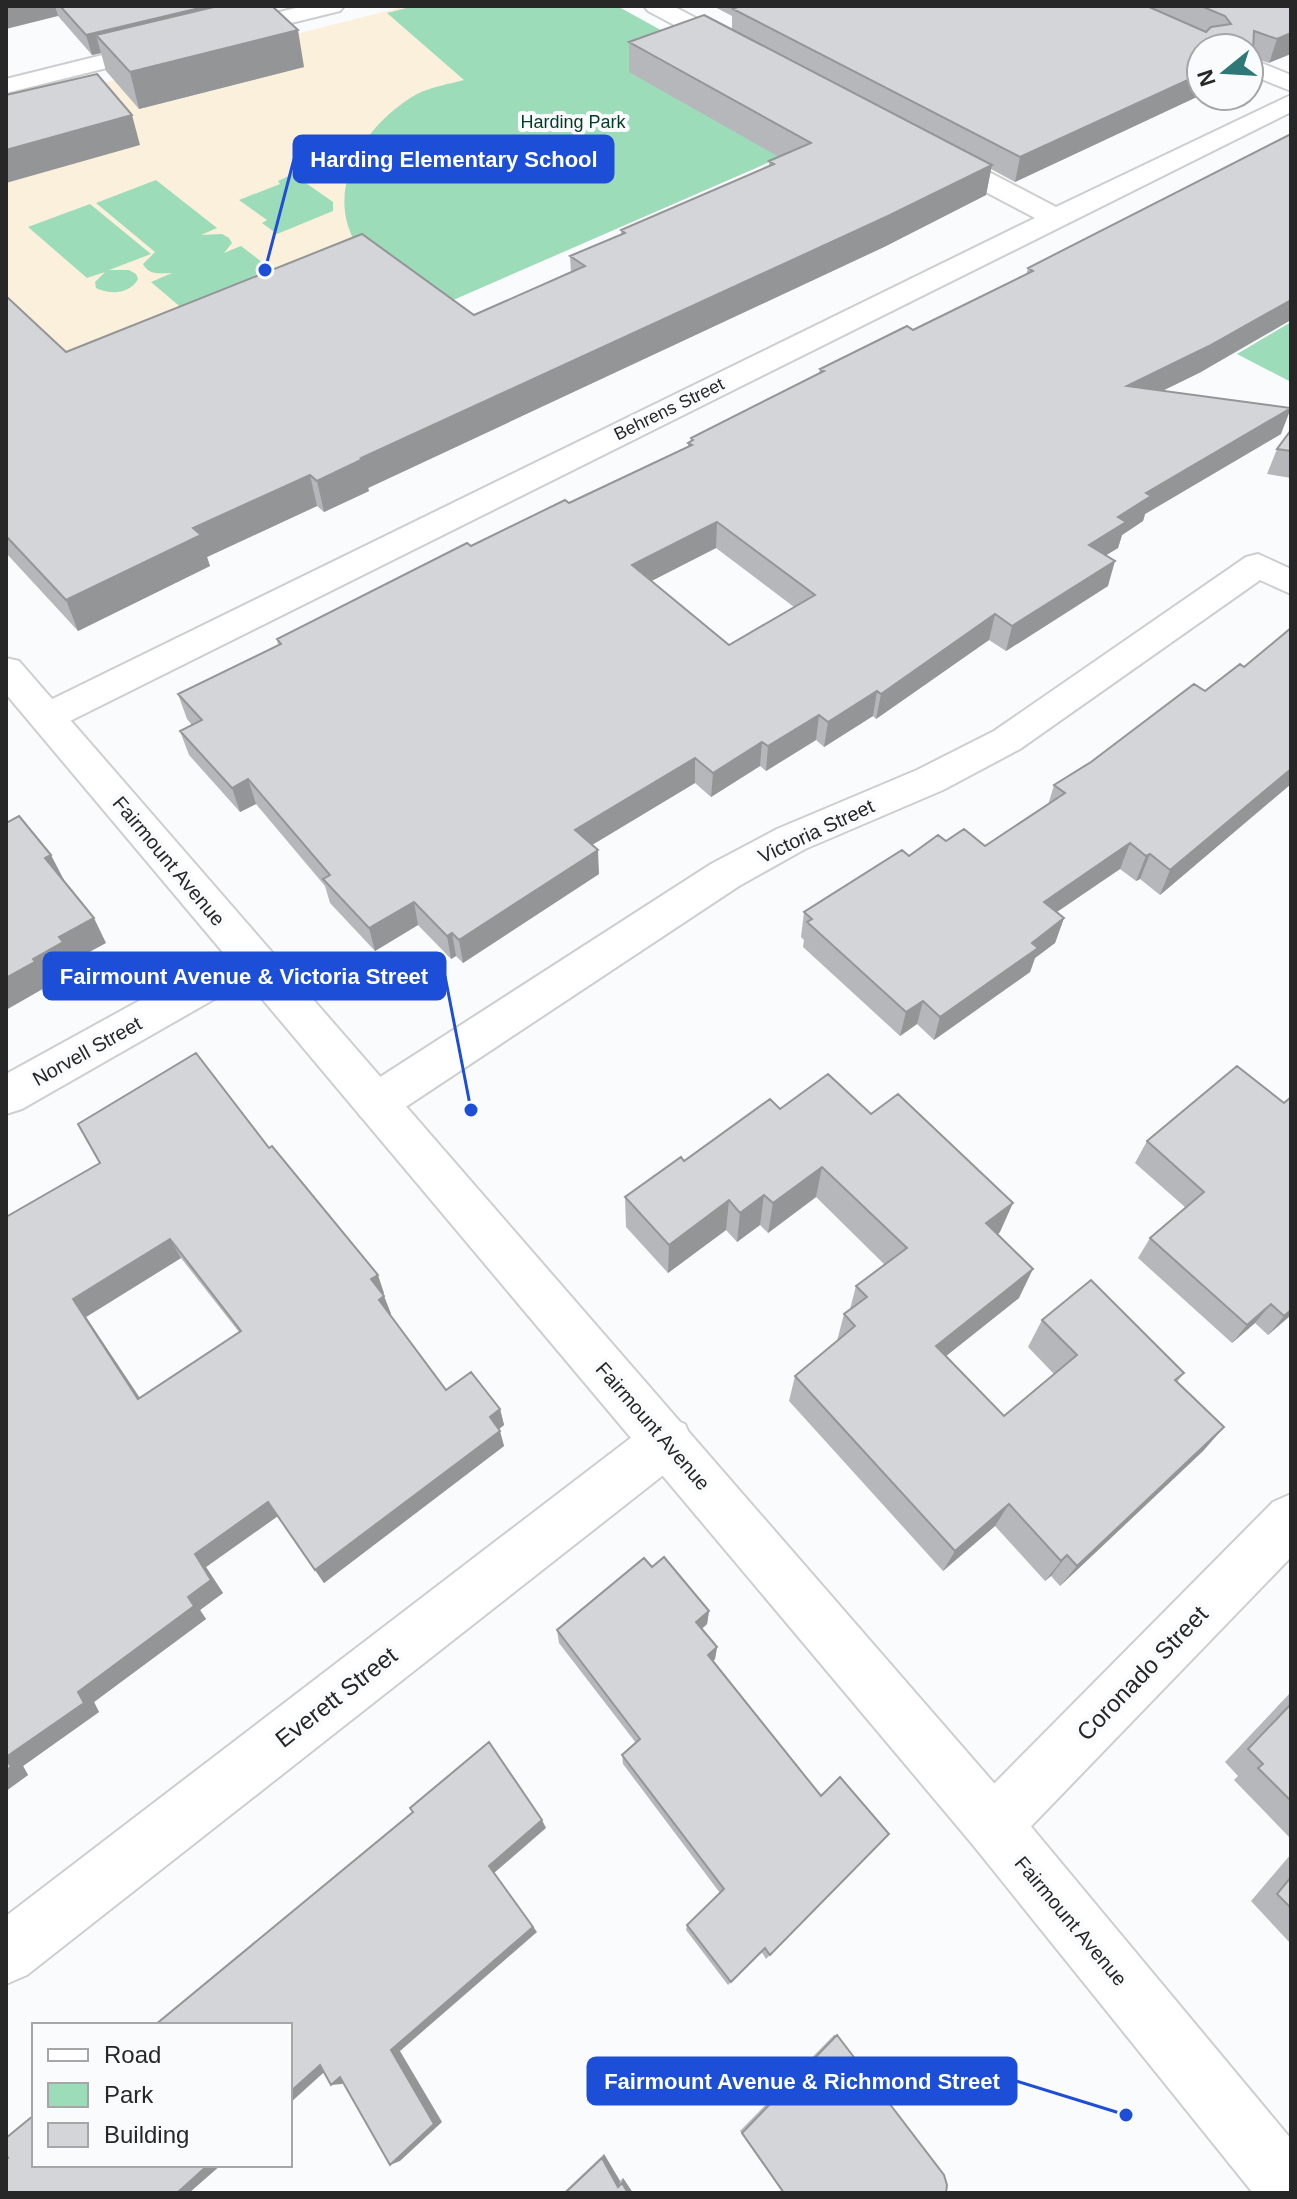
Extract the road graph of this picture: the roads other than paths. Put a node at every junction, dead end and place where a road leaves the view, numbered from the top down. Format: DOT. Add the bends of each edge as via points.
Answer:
graph roads {
  1 [pos="332,6"];
  2 [pos="656,6"];
  3 [pos="765,64"];
  4 [pos="1265,72"];
  5 [pos="1291,84"];
  6 [pos="6,86"];
  7 [pos="1291,102"];
  8 [pos="915,144"];
  9 [pos="1056,218"];
  10 [pos="1275,574"];
  11 [pos="6,670"];
  12 [pos="47,717"];
  13 [pos="252,958"];
  14 [pos="6,1096"];
  15 [pos="376,1103"];
  16 [pos="667,1441"];
  17 [pos="1291,1520"];
  18 [pos="993,1825"];
  19 [pos="6,1954"];
  20 [pos="1291,2189"];
  1 -- 6 [label="street"];
  2 -- 3 [label="street"];
  4 -- 5 [label="street"];
  7 -- 9 [label="street, Behrens Street"];
  8 -- 9 [label="street"];
  9 -- 12 [label="street, Behrens Street"];
  10 -- 15 [label="street, Victoria Street" via="1183,620 1007,740 725,875"];
  11 -- 12 [label="street, Fairmount Avenue"];
  12 -- 13 [label="street, Fairmount Avenue"];
  13 -- 14 [label="street, Norvell Street"];
  13 -- 15 [label="street, Fairmount Avenue"];
  15 -- 16 [label="street, Fairmount Avenue"];
  16 -- 18 [label="street, Fairmount Avenue"];
  16 -- 19 [label="street, Everett Street"];
  17 -- 18 [label="street, Coronado Street"];
  18 -- 20 [label="street, Fairmount Avenue"];
}
